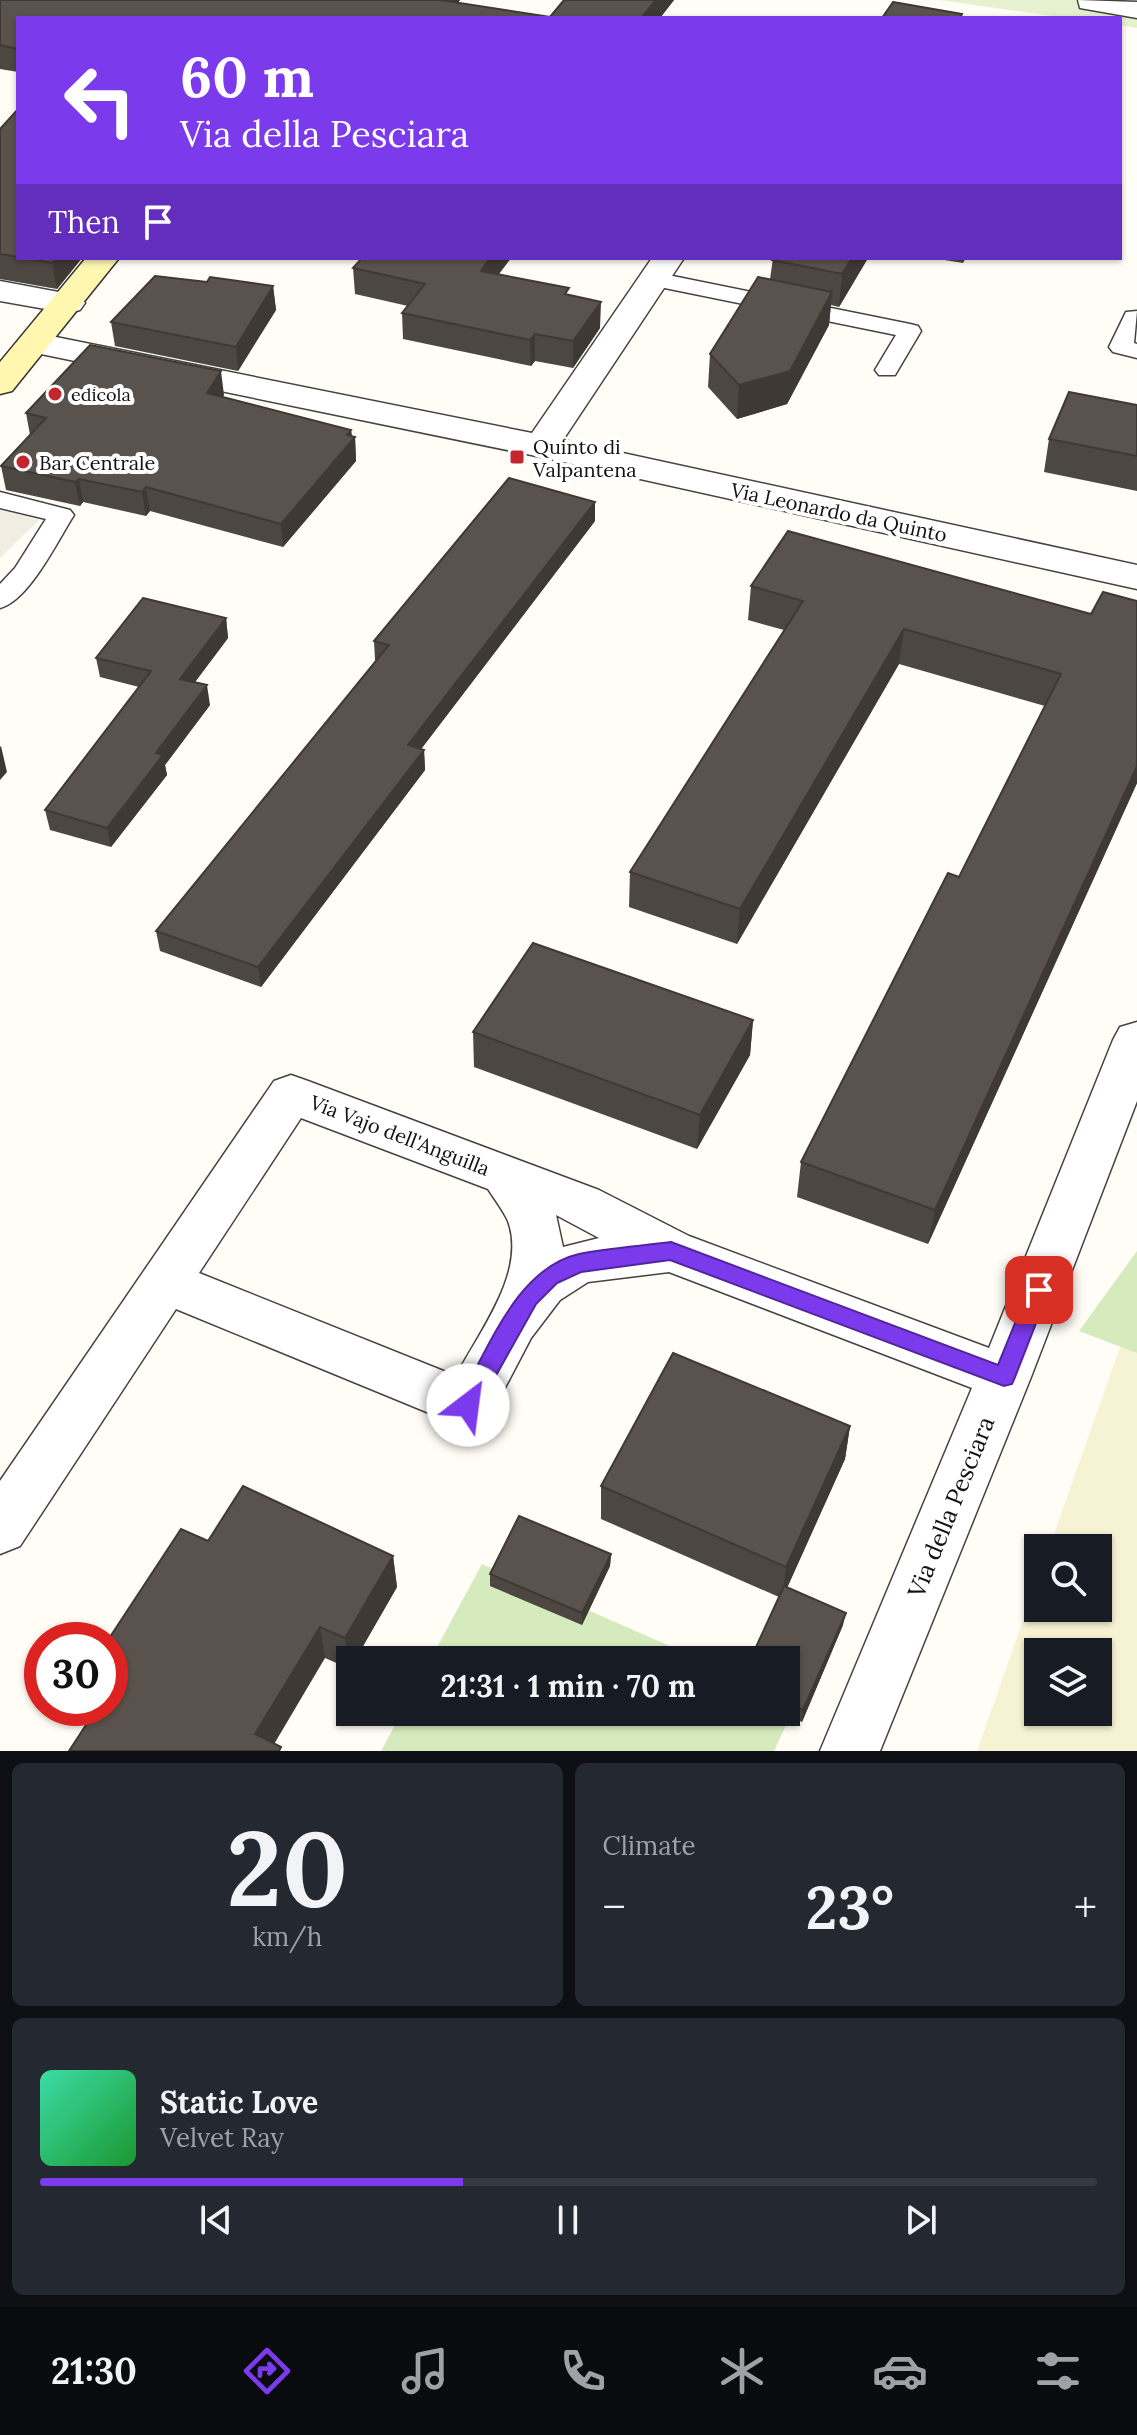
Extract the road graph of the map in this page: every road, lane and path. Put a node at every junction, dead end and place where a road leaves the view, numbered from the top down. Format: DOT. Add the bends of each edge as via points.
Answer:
graph roads {
  1 [pos="1086,1"];
  2 [pos="1137,10"];
  3 [pos="101,260"];
  4 [pos="660,268"];
  5 [pos="0,291"];
  6 [pos="68,303"];
  7 [pos="1134,317"];
  8 [pos="36,343"];
  9 [pos="1137,351"];
  10 [pos="887,370"];
  11 [pos="0,384"];
  12 [pos="541,446"];
  13 [pos="0,500"];
  14 [pos="1137,577"];
  15 [pos="0,600"];
  16 [pos="1137,1040"];
  17 [pos="506,1176"];
  18 [pos="671,1251"];
  19 [pos="165,1282"];
  20 [pos="529,1298"];
  21 [pos="1004,1377"];
  22 [pos="0,1528"];
  23 [pos="850,1751"];
  1 -- 2 [label="street"];
  3 -- 6 [label="street"];
  4 -- 10 [label="lane" via="910,331"];
  4 -- 12 [label="street"];
  5 -- 6 [label="street"];
  6 -- 8 [label="street"];
  7 -- 9 [label="lane" via="1121,347"];
  8 -- 11 [label="street"];
  8 -- 12 [label="street, Via Leonardo da Quinto"];
  12 -- 14 [label="street, Via Leonardo da Quinto"];
  13 -- 15 [label="lane" via="61,515 25,573"];
  16 -- 21 [label="street, Via della Pesciara"];
  17 -- 18 [label="street, Via Vajo dell'Anguilla" via="581,1204"];
  17 -- 19 [label="street, Via Vajo dell'Anguilla" via="291,1094"];
  17 -- 20 [label="street" via="535,1224 540,1253"];
  18 -- 20 [label="street, Via Vajo dell'Anguilla" via="578,1263 549,1277"];
  18 -- 21 [label="street, Via Vajo dell'Anguilla"];
  19 -- 20 [label="street, Via Vajo dell'Anguilla" via="468,1405"];
  19 -- 22 [label="street, Via Vajo dell'Anguilla"];
  21 -- 23 [label="street, Via della Pesciara"];
}
